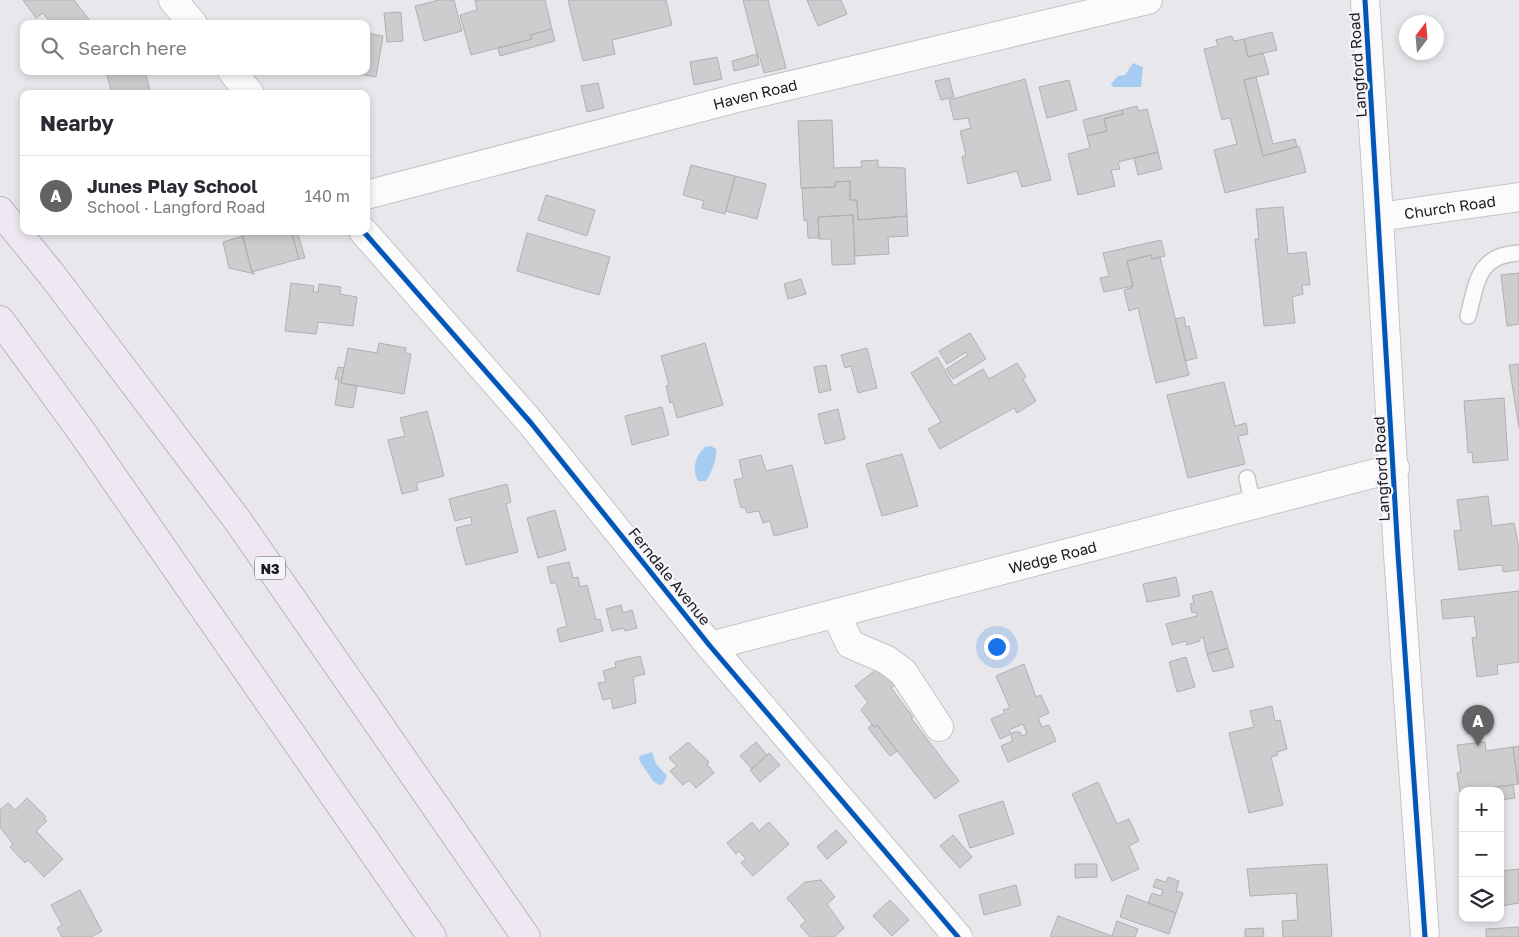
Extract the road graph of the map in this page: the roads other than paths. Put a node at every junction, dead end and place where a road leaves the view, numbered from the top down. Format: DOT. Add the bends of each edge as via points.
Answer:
graph roads {
  1 [pos="174,0"];
  2 [pos="1148,0"];
  3 [pos="1365,0"];
  4 [pos="190,20"];
  5 [pos="235,75"];
  6 [pos="247,90"];
  7 [pos="370,194"];
  8 [pos="1519,198"];
  9 [pos="0,211"];
  10 [pos="1380,217"];
  11 [pos="366,235"];
  12 [pos="1519,253"];
  13 [pos="1468,316"];
  14 [pos="0,320"];
  15 [pos="1394,468"];
  16 [pos="1247,478"];
  17 [pos="1254,505"];
  18 [pos="836,614"];
  19 [pos="710,646"];
  20 [pos="939,727"];
  21 [pos="432,937"];
  22 [pos="526,937"];
  23 [pos="958,937"];
  24 [pos="1425,937"];
  1 -- 4 [label="street"];
  2 -- 7 [label="street, Haven Road" via="746,96"];
  3 -- 10 [label="street, Langford Road"];
  5 -- 6 [label="street"];
  8 -- 10 [label="street, Church Road"];
  9 -- 22 [label="highway, N3" via="238,521"];
  10 -- 15 [label="street, Langford Road"];
  11 -- 19 [label="street, Ferndale Avenue" via="531,424"];
  12 -- 13 [label="lane" via="1496,257 1487,263 1477,280"];
  14 -- 21 [label="highway" via="79,428"];
  15 -- 17 [label="street, Wedge Road"];
  15 -- 24 [label="street, Langford Road"];
  16 -- 17 [label="lane"];
  17 -- 18 [label="street, Wedge Road"];
  18 -- 19 [label="street, Wedge Road"];
  18 -- 20 [label="street" via="850,644 887,660 903,672"];
  19 -- 23 [label="street, Ferndale Avenue"];
}
